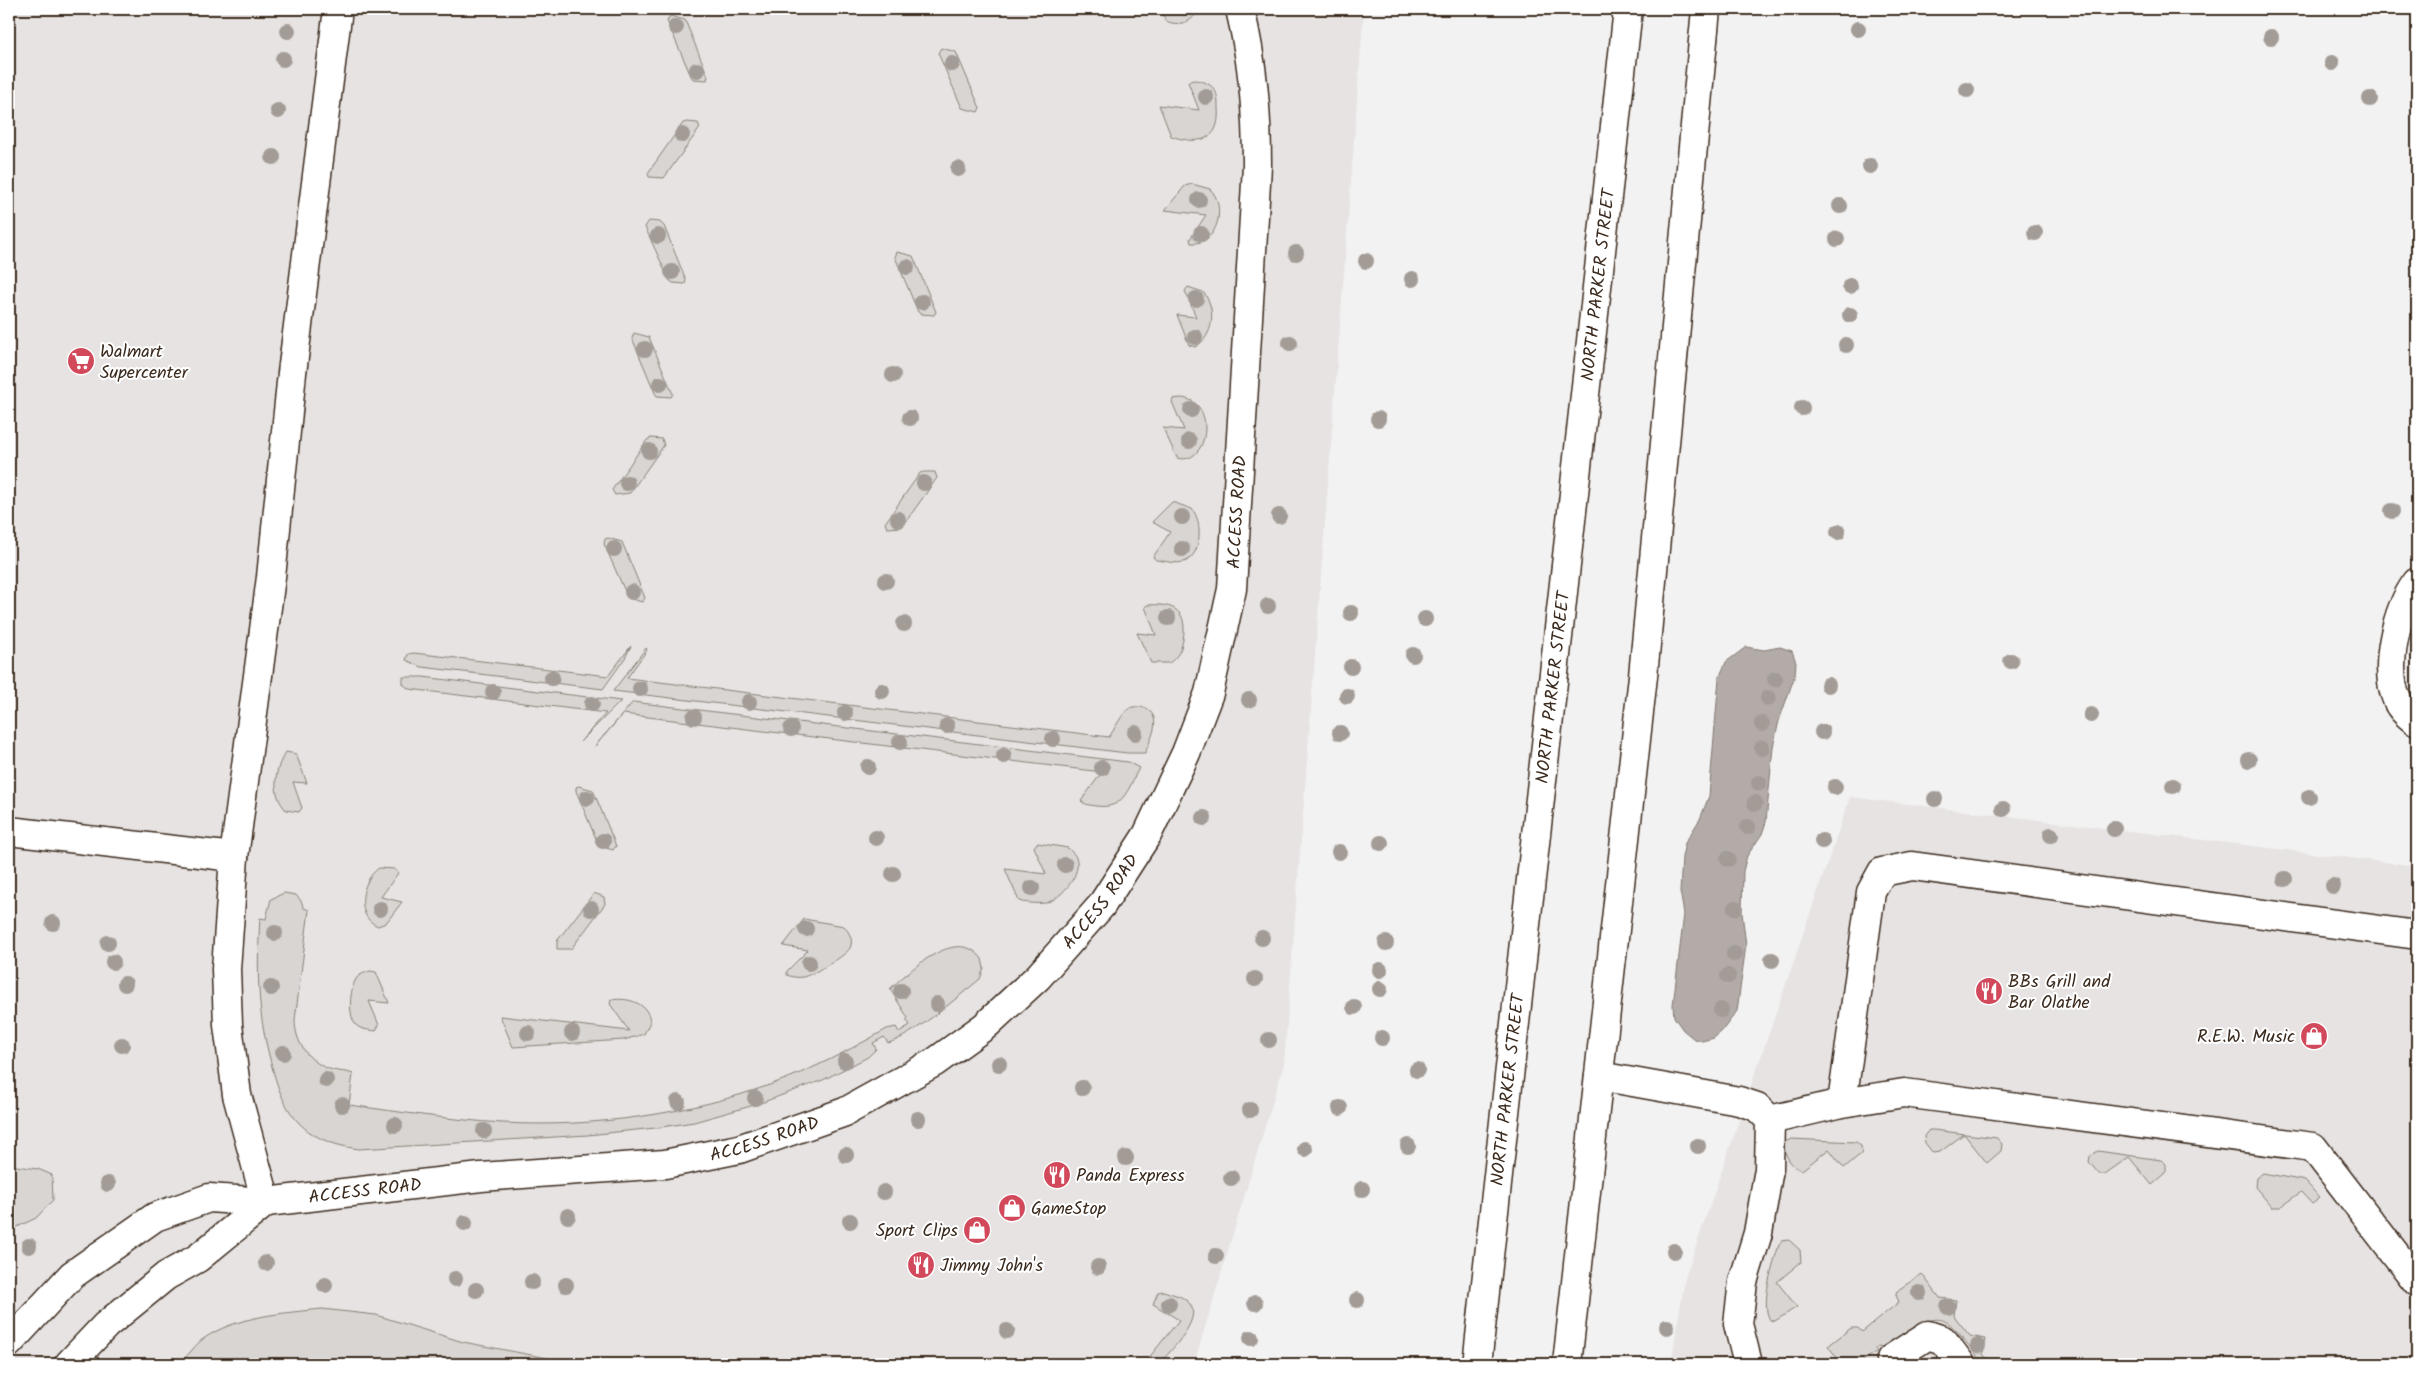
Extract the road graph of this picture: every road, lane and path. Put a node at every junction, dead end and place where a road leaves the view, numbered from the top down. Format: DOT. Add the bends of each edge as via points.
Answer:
graph roads {
  1 [pos="338,9"];
  2 [pos="1240,9"];
  3 [pos="1628,9"];
  4 [pos="1706,9"];
  5 [pos="2417,582"];
  6 [pos="2417,722"];
  7 [pos="9,831"];
  8 [pos="234,857"];
  9 [pos="2417,934"];
  10 [pos="1599,1076"];
  11 [pos="1842,1103"];
  12 [pos="1770,1120"];
  13 [pos="266,1202"];
  14 [pos="2417,1282"];
  15 [pos="9,1343"];
  16 [pos="1891,1359"];
  17 [pos="1949,1360"];
  18 [pos="69,1364"];
  19 [pos="1477,1364"];
  20 [pos="1567,1364"];
  21 [pos="1748,1364"];
  1 -- 8 [label="main road" via="292,373 270,586"];
  2 -- 13 [label="main road, ACCESS ROAD" via="1250,53 1257,110 1257,166 1232,589 1209,693 1186,753 1147,835 1101,906 1038,977 985,1026 935,1062 836,1115 739,1149 665,1164 481,1177"];
  3 -- 19 [label="main road, NORTH PARKER STREET"];
  4 -- 10 [label="main road" via="1643,676"];
  5 -- 6 [label="main road" via="2396,629 2391,679 2397,701"];
  7 -- 8 [label="main road"];
  8 -- 13 [label="main road" via="226,970 228,1025 237,1095"];
  9 -- 11 [label="main road" via="1912,866 1882,872 1871,892"];
  10 -- 12 [label="main road" via="1739,1101 1757,1107"];
  10 -- 20 [label="main road"];
  11 -- 12 [label="main road"];
  11 -- 14 [label="main road" via="1904,1093 2313,1147"];
  12 -- 21 [label="main road" via="1769,1169 1758,1233 1743,1282 1738,1324"];
  13 -- 15 [label="main road, ACCESS ROAD" via="209,1198 155,1216 72,1275"];
  13 -- 18 [label="main road" via="198,1258 166,1276 106,1325"];
  16 -- 17 [label="main road" via="1928,1335 1943,1340"];
}
